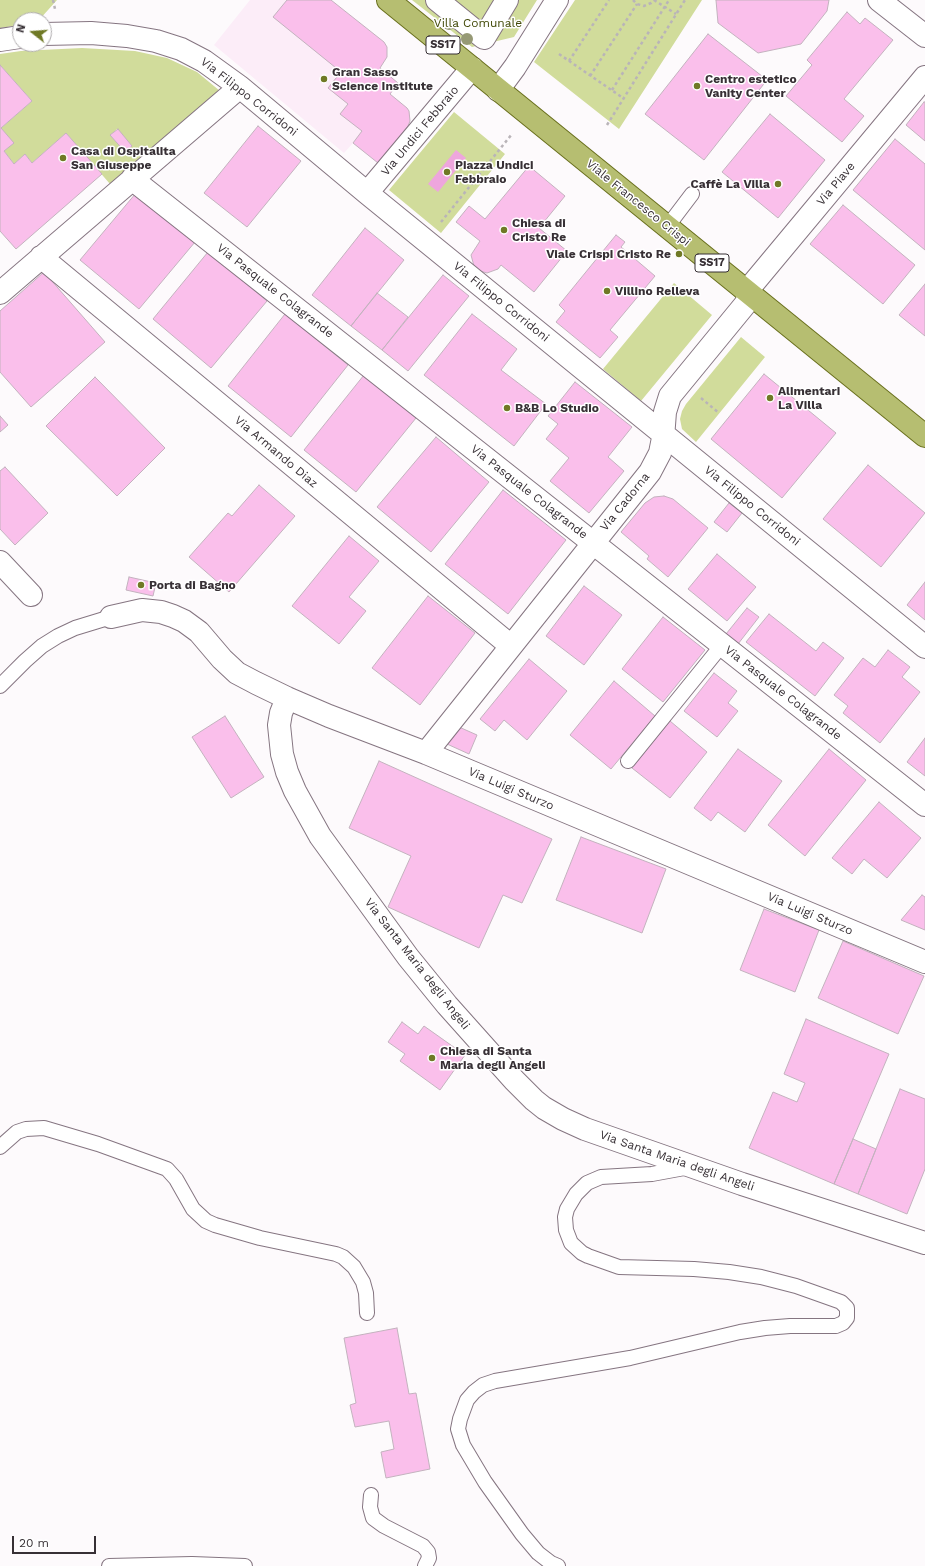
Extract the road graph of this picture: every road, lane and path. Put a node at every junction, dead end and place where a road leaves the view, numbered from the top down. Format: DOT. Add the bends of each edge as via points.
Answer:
graph roads {
  1 [pos="388,0"];
  2 [pos="437,0"];
  3 [pos="507,0"];
  4 [pos="557,0"];
  5 [pos="609,0"];
  6 [pos="633,0"];
  7 [pos="654,0"];
  8 [pos="669,0"];
  9 [pos="685,0"];
  10 [pos="879,0"];
  11 [pos="637,4"];
  12 [pos="665,7"];
  13 [pos="676,14"];
  14 [pos="52,34"];
  15 [pos="925,36"];
  16 [pos="12,38"];
  17 [pos="0,40"];
  18 [pos="559,54"];
  19 [pos="568,61"];
  20 [pos="472,68"];
  21 [pos="590,76"];
  22 [pos="925,77"];
  23 [pos="240,87"];
  24 [pos="498,90"];
  25 [pos="612,90"];
  26 [pos="623,98"];
  27 [pos="607,125"];
  28 [pos="512,134"];
  29 [pos="132,179"];
  30 [pos="367,193"];
  31 [pos="692,194"];
  32 [pos="440,222"];
  33 [pos="667,227"];
  34 [pos="42,257"];
  35 [pos="0,293"];
  36 [pos="749,294"];
  37 [pos="663,434"];
  38 [pos="925,436"];
  39 [pos="593,543"];
  40 [pos="0,562"];
  41 [pos="32,595"];
  42 [pos="111,617"];
  43 [pos="722,645"];
  44 [pos="511,646"];
  45 [pos="925,647"];
  46 [pos="0,686"];
  47 [pos="287,698"];
  48 [pos="426,753"];
  49 [pos="628,761"];
  50 [pos="925,805"];
  51 [pos="925,962"];
  52 [pos="0,1147"];
  53 [pos="693,1167"];
  54 [pos="925,1243"];
  55 [pos="367,1313"];
  56 [pos="371,1495"];
  57 [pos="109,1566"];
  58 [pos="245,1566"];
  59 [pos="425,1566"];
  60 [pos="558,1566"];
  1 -- 20 [label="main road, Viale Francesco Crispi / SS17"];
  2 -- 3 [label="street" via="484,38"];
  4 -- 24 [label="street"];
  5 -- 19 [label="path"];
  6 -- 11 [label="path"];
  7 -- 11 [label="path" via="644,6"];
  7 -- 12 [label="path"];
  8 -- 12 [label="path"];
  9 -- 13 [label="path"];
  10 -- 15 [label="street"];
  11 -- 21 [label="path"];
  12 -- 13 [label="path"];
  12 -- 25 [label="path"];
  13 -- 26 [label="path"];
  14 -- 23 [label="street, Via Filippo Corridoni" via="91,33 156,41 193,54"];
  16 -- 17 [label="street"];
  18 -- 19 [label="path"];
  19 -- 21 [label="path"];
  20 -- 24 [label="main road, Viale Francesco Crispi / SS17"];
  20 -- 30 [label="street, Via Undici Febbraio"];
  21 -- 25 [label="path"];
  22 -- 36 [label="street, Via Piave" via="773,260"];
  23 -- 29 [label="street"];
  23 -- 30 [label="street, Via Filippo Corridoni"];
  24 -- 33 [label="main road, Viale Francesco Crispi / SS17"];
  25 -- 26 [label="path"];
  26 -- 27 [label="path"];
  28 -- 32 [label="path"];
  29 -- 34 [label="street"];
  29 -- 39 [label="street, Via Pasquale Colagrande"];
  30 -- 37 [label="street, Via Filippo Corridoni"];
  31 -- 33 [label="lane"];
  33 -- 36 [label="main road, Viale Francesco Crispi / SS17"];
  34 -- 35 [label="street"];
  34 -- 44 [label="street, Via Armando Diaz"];
  36 -- 37 [label="street, Via Cadorna" via="673,391 666,406"];
  36 -- 38 [label="main road, Viale Francesco Crispi / SS17"];
  37 -- 39 [label="street, Via Cadorna" via="660,453 653,466"];
  37 -- 45 [label="street, Via Filippo Corridoni"];
  39 -- 43 [label="street, Via Pasquale Colagrande"];
  39 -- 44 [label="street, Via Cadorna"];
  40 -- 41 [label="street"];
  42 -- 46 [label="lane" via="58,636 42,646"];
  42 -- 47 [label="street, Via Luigi Sturzo" via="142,610 162,612 184,621 237,673"];
  43 -- 49 [label="lane"];
  43 -- 50 [label="street, Via Pasquale Colagrande"];
  44 -- 48 [label="street, Via Cadorna"];
  47 -- 48 [label="street, Via Luigi Sturzo"];
  47 -- 53 [label="street, Via Santa Maria degli Angeli" via="279,725 282,754 287,772 305,810 320,836 367,902 447,1006 514,1080 544,1108 579,1127"];
  48 -- 51 [label="street, Via Luigi Sturzo"];
  52 -- 55 [label="lane" via="17,1132 44,1128 167,1169 194,1209 206,1221 260,1238 336,1254 349,1261 363,1282"];
  53 -- 54 [label="street, Via Santa Maria degli Angeli"];
  53 -- 60 [label="lane" via="652,1174 601,1177 587,1183 576,1194 565,1216 566,1230 572,1243 588,1256 619,1266 729,1272 796,1286 841,1302 847,1308 847,1318 836,1326 790,1326 740,1332 630,1358 495,1381 474,1392 467,1400 460,1418 458,1429 463,1445 485,1482 522,1534 538,1553"];
  56 -- 59 [label="lane" via="370,1507 373,1518 423,1546 429,1558"];
  57 -- 58 [label="lane"];
}
